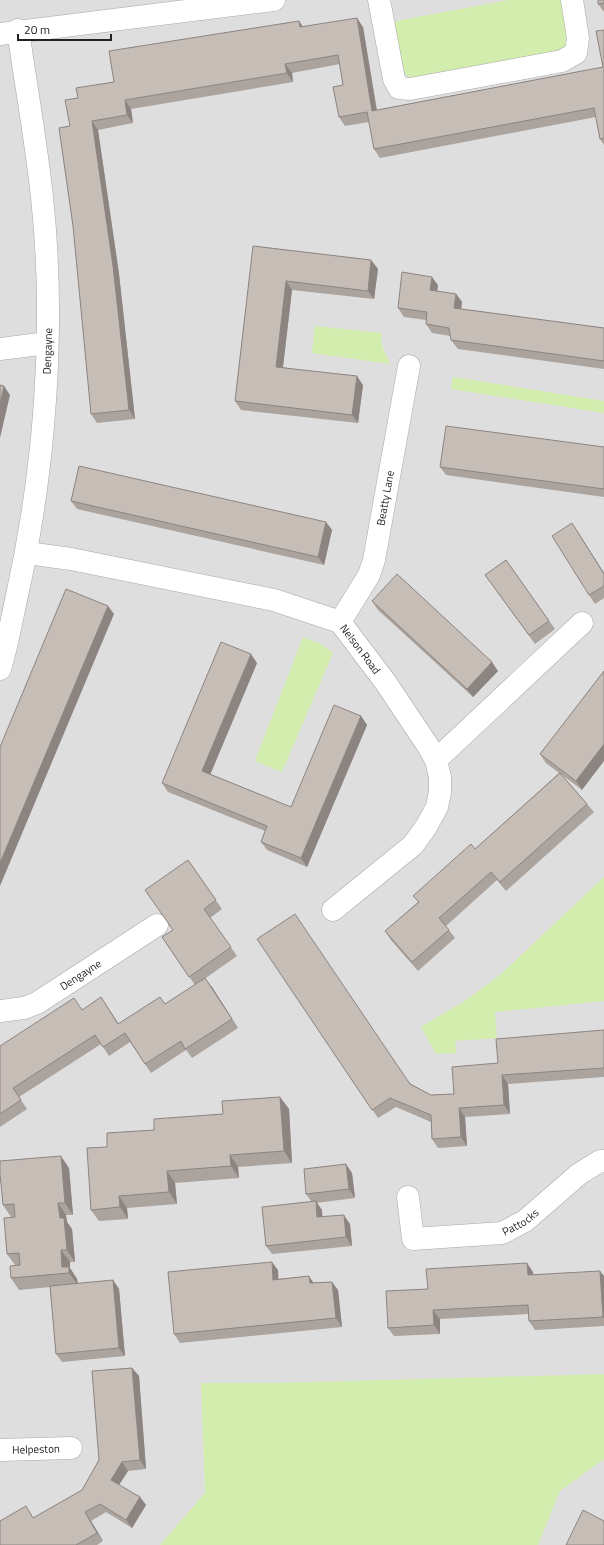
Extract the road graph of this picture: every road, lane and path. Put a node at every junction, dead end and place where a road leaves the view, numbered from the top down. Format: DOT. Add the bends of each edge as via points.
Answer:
graph roads {
  1 [pos="274,0"];
  2 [pos="379,0"];
  3 [pos="572,0"];
  4 [pos="9,32"];
  5 [pos="47,343"];
  6 [pos="0,349"];
  7 [pos="408,366"];
  8 [pos="27,553"];
  9 [pos="340,622"];
  10 [pos="582,623"];
  11 [pos="0,669"];
  12 [pos="436,760"];
  13 [pos="333,910"];
  14 [pos="157,925"];
  15 [pos="0,1011"];
  16 [pos="604,1161"];
  17 [pos="408,1197"];
  18 [pos="72,1448"];
  19 [pos="0,1450"];
  1 -- 4 [label="street"];
  2 -- 3 [label="street" via="394,79 399,88 410,89 562,61 576,54 578,38"];
  4 -- 5 [label="street, Dengayne" via="42,197 48,280"];
  5 -- 6 [label="street"];
  5 -- 8 [label="street, Dengayne" via="42,452"];
  7 -- 9 [label="street, Beatty Lane" via="374,560 365,581"];
  8 -- 9 [label="street, Nelson Road" via="71,559 274,600"];
  8 -- 11 [label="street, Dengayne"];
  9 -- 12 [label="street, Nelson Road" via="386,683"];
  10 -- 12 [label="street"];
  12 -- 13 [label="street, Nelson Road" via="440,792 437,807 426,827 413,845"];
  14 -- 15 [label="street, Dengayne" via="37,1003 24,1008"];
  16 -- 17 [label="street, Pattocks" via="579,1174 525,1221 502,1233 413,1238"];
  18 -- 19 [label="street, Helpeston"];
}
